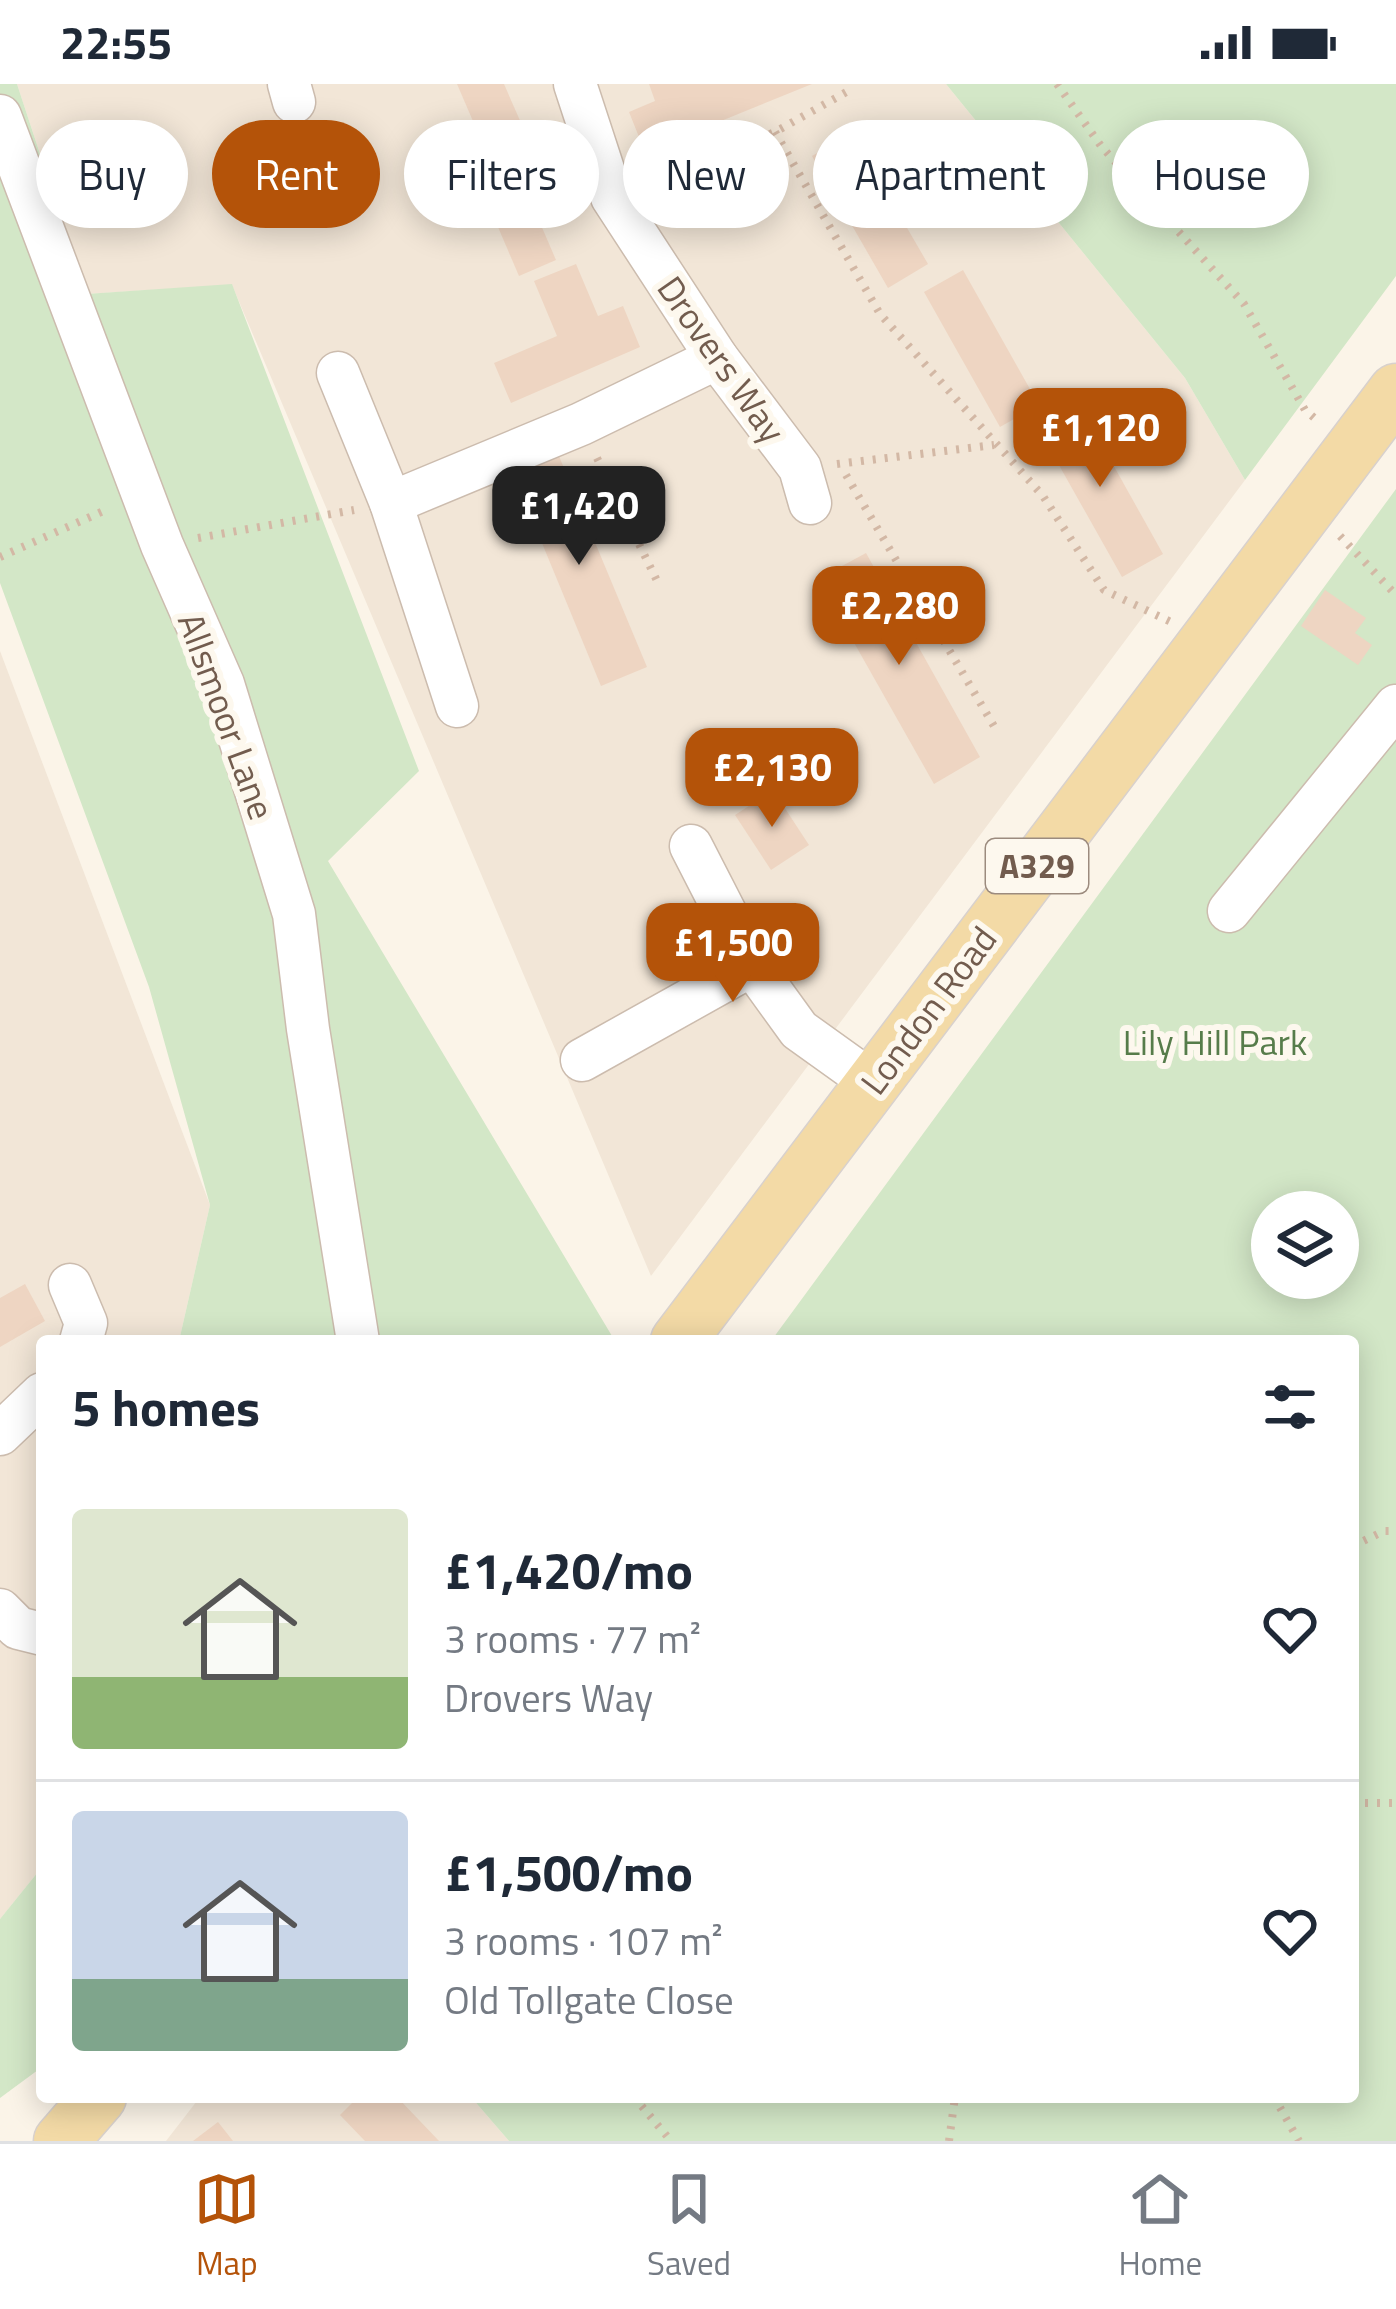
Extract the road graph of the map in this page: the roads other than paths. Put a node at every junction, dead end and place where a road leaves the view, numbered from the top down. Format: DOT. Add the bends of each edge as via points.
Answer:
graph roads {
  1 [pos="575,84"];
  2 [pos="0,116"];
  3 [pos="716,358"];
  4 [pos="338,373"];
  5 [pos="1396,391"];
  6 [pos="816,478"];
  7 [pos="391,503"];
  8 [pos="457,706"];
  9 [pos="1396,706"];
  10 [pos="691,846"];
  11 [pos="1229,911"];
  12 [pos="752,965"];
  13 [pos="582,1060"];
  14 [pos="873,1083"];
  15 [pos="70,1285"];
  16 [pos="83,1335"];
  17 [pos="357,1335"];
  18 [pos="683,1335"];
  19 [pos="36,1400"];
  20 [pos="0,1434"];
  21 [pos="94,2103"];
  22 [pos="61,2141"];
  1 -- 3 [label="street, Drovers Way" via="612,196"];
  2 -- 17 [label="street, Allsmoor Lane" via="223,684 294,914"];
  3 -- 6 [label="street, Drovers Way"];
  3 -- 7 [label="street"];
  4 -- 7 [label="street"];
  5 -- 14 [label="main road, London Road / A329" via="1318,519"];
  7 -- 8 [label="street"];
  9 -- 11 [label="street"];
  10 -- 12 [label="street"];
  12 -- 13 [label="street"];
  12 -- 14 [label="street" via="800,1030"];
  14 -- 18 [label="main road, London Road / A329"];
  15 -- 16 [label="street" via="86,1323"];
  19 -- 20 [label="street"];
  21 -- 22 [label="main road"];
}
